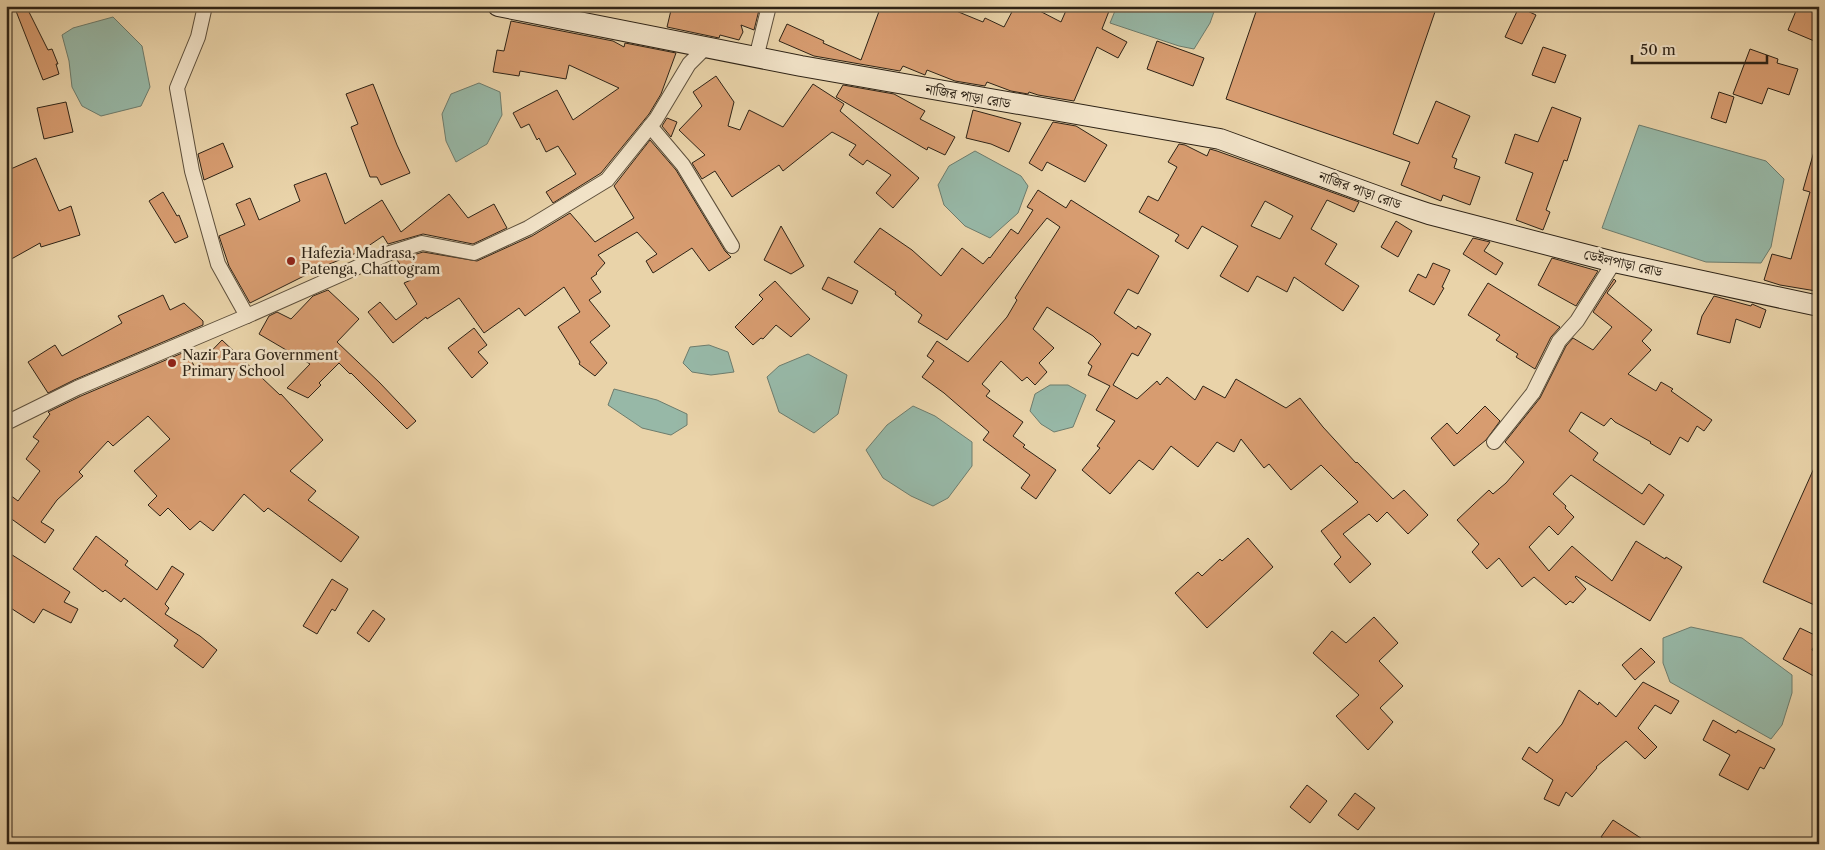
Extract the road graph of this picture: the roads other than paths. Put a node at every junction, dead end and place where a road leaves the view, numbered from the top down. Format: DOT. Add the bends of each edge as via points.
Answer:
graph roads {
  1 [pos="204,6"];
  2 [pos="498,6"];
  3 [pos="769,6"];
  4 [pos="705,48"];
  5 [pos="756,58"];
  6 [pos="650,126"];
  7 [pos="1429,214"];
  8 [pos="732,246"];
  9 [pos="1614,262"];
  10 [pos="1819,306"];
  11 [pos="247,316"];
  12 [pos="6,423"];
  13 [pos="1494,442"];
  1 -- 11 [label="street" via="198,37 177,88 192,171 218,264"];
  2 -- 4 [label="main road, নাজির পাড়া রোড"];
  3 -- 5 [label="street"];
  4 -- 5 [label="main road, নাজির পাড়া রোড"];
  4 -- 6 [label="street" via="689,64"];
  5 -- 7 [label="main road, নাজির পাড়া রোড" via="1220,140"];
  6 -- 8 [label="street" via="683,165"];
  6 -- 11 [label="street" via="607,180 528,228 474,253 422,243 387,254"];
  7 -- 9 [label="main road, ডেইলপাড়া রোড"];
  9 -- 10 [label="main road, ডেইলপাড়া রোড"];
  9 -- 13 [label="street" via="1577,321 1559,341 1533,393"];
  11 -- 12 [label="street" via="77,388"];
}
